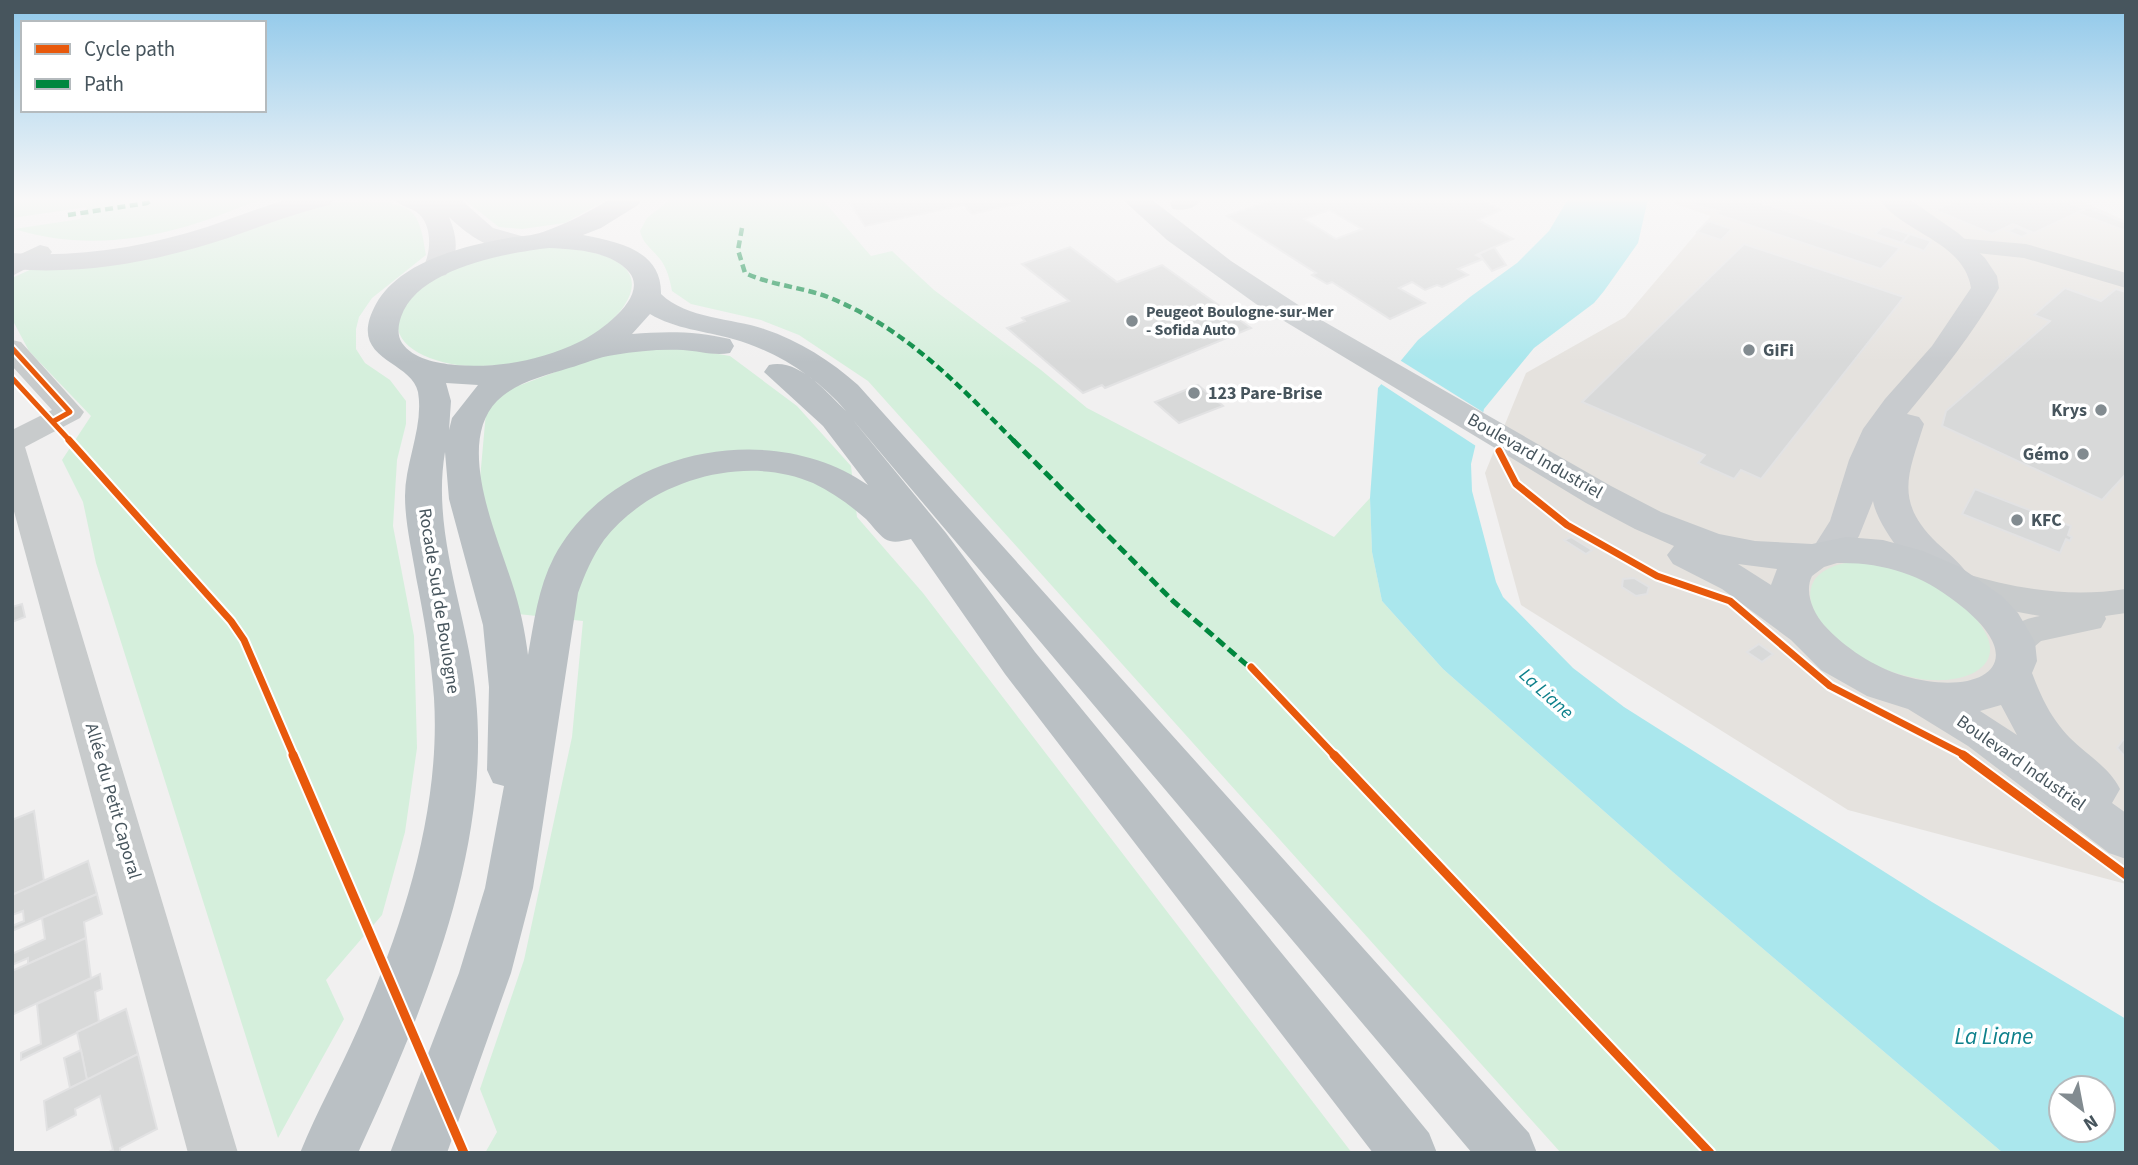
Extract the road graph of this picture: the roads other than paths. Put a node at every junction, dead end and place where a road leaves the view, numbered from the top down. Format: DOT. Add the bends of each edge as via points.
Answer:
graph roads {
  1 [pos="58,253"];
  2 [pos="130,253"];
  3 [pos="442,253"];
  4 [pos="473,253"];
  5 [pos="1204,253"];
  6 [pos="1965,253"];
  7 [pos="2031,253"];
  8 [pos="625,254"];
  9 [pos="19,257"];
  10 [pos="2059,261"];
  11 [pos="436,269"];
  12 [pos="1981,269"];
  13 [pos="2126,281"];
  14 [pos="645,295"];
  15 [pos="12,348"];
  16 [pos="579,353"];
  17 [pos="419,368"];
  18 [pos="528,369"];
  19 [pos="1928,370"];
  20 [pos="12,378"];
  21 [pos="54,421"];
  22 [pos="1495,440"];
  23 [pos="12,442"];
  24 [pos="12,449"];
  25 [pos="1822,554"];
  26 [pos="1957,582"];
  27 [pos="2126,603"];
  28 [pos="1806,632"];
  29 [pos="2013,659"];
  30 [pos="1020,663"];
  31 [pos="1913,694"];
  32 [pos="2126,813"];
  33 [pos="2126,839"];
  34 [pos="444,1057"];
  35 [pos="404,1150"];
  36 [pos="213,1153"];
  37 [pos="328,1153"];
  38 [pos="1409,1153"];
  39 [pos="1509,1153"];
  1 -- 9 [label="street"];
  2 -- 9 [label="street" via="87,260"];
  3 -- 11 [label="street"];
  4 -- 11 [label="highway"];
  5 -- 22 [label="main road, Boulevard Industriel"];
  6 -- 12 [label="street"];
  7 -- 10 [label="street"];
  8 -- 14 [label="highway" via="642,271"];
  10 -- 12 [label="street" via="2036,259"];
  10 -- 13 [label="street"];
  11 -- 17 [label="highway" via="399,295 383,324 392,351"];
  12 -- 19 [label="street" via="1984,288"];
  14 -- 16 [label="highway" via="627,323"];
  14 -- 39 [label="highway" via="670,313 773,343 812,364 847,392"];
  15 -- 21 [label="street" via="69,412"];
  16 -- 18 [label="highway"];
  16 -- 30 [label="highway" via="642,342 698,342 739,352 793,381 843,430 933,542"];
  17 -- 18 [label="highway" via="469,375"];
  17 -- 37 [label="highway, Rocade Sud de Boulogne" via="433,388 435,401 422,490 450,647 456,729 452,792 427,911 369,1067"];
  18 -- 34 [label="highway" via="482,398 471,415 463,446 462,487 499,607 508,666 511,741 500,836 486,904"];
  19 -- 25 [label="street" via="1878,432 1851,521"];
  19 -- 26 [label="street" via="1891,472 1889,500 1904,533"];
  20 -- 21 [label="street"];
  21 -- 23 [label="street"];
  22 -- 25 [label="main road, Boulevard Industriel" via="1688,537 1748,553"];
  22 -- 28 [label="main road, Boulevard Industriel" via="1620,527 1736,579"];
  24 -- 36 [label="street, Allée du Petit Caporal"];
  25 -- 26 [label="main road, Boulevard Industriel" via="1859,550 1892,555"];
  25 -- 28 [label="main road" via="1796,570 1788,590 1791,607"];
  26 -- 27 [label="street" via="2021,601"];
  26 -- 29 [label="main road, Boulevard Industriel" via="1996,614"];
  27 -- 29 [label="street" via="2086,620 2031,630"];
  28 -- 31 [label="main road" via="1852,669"];
  29 -- 31 [label="main road" via="1998,688 1947,698"];
  29 -- 32 [label="main road, Boulevard Industriel" via="2018,701 2042,738"];
  30 -- 34 [label="highway" via="881,512 825,475 766,461 712,465 659,482 610,511 581,541 563,575 514,867 493,947"];
  30 -- 38 [label="highway"];
  31 -- 33 [label="main road, Boulevard Industriel" via="1983,734"];
  34 -- 35 [label="highway"];
}
